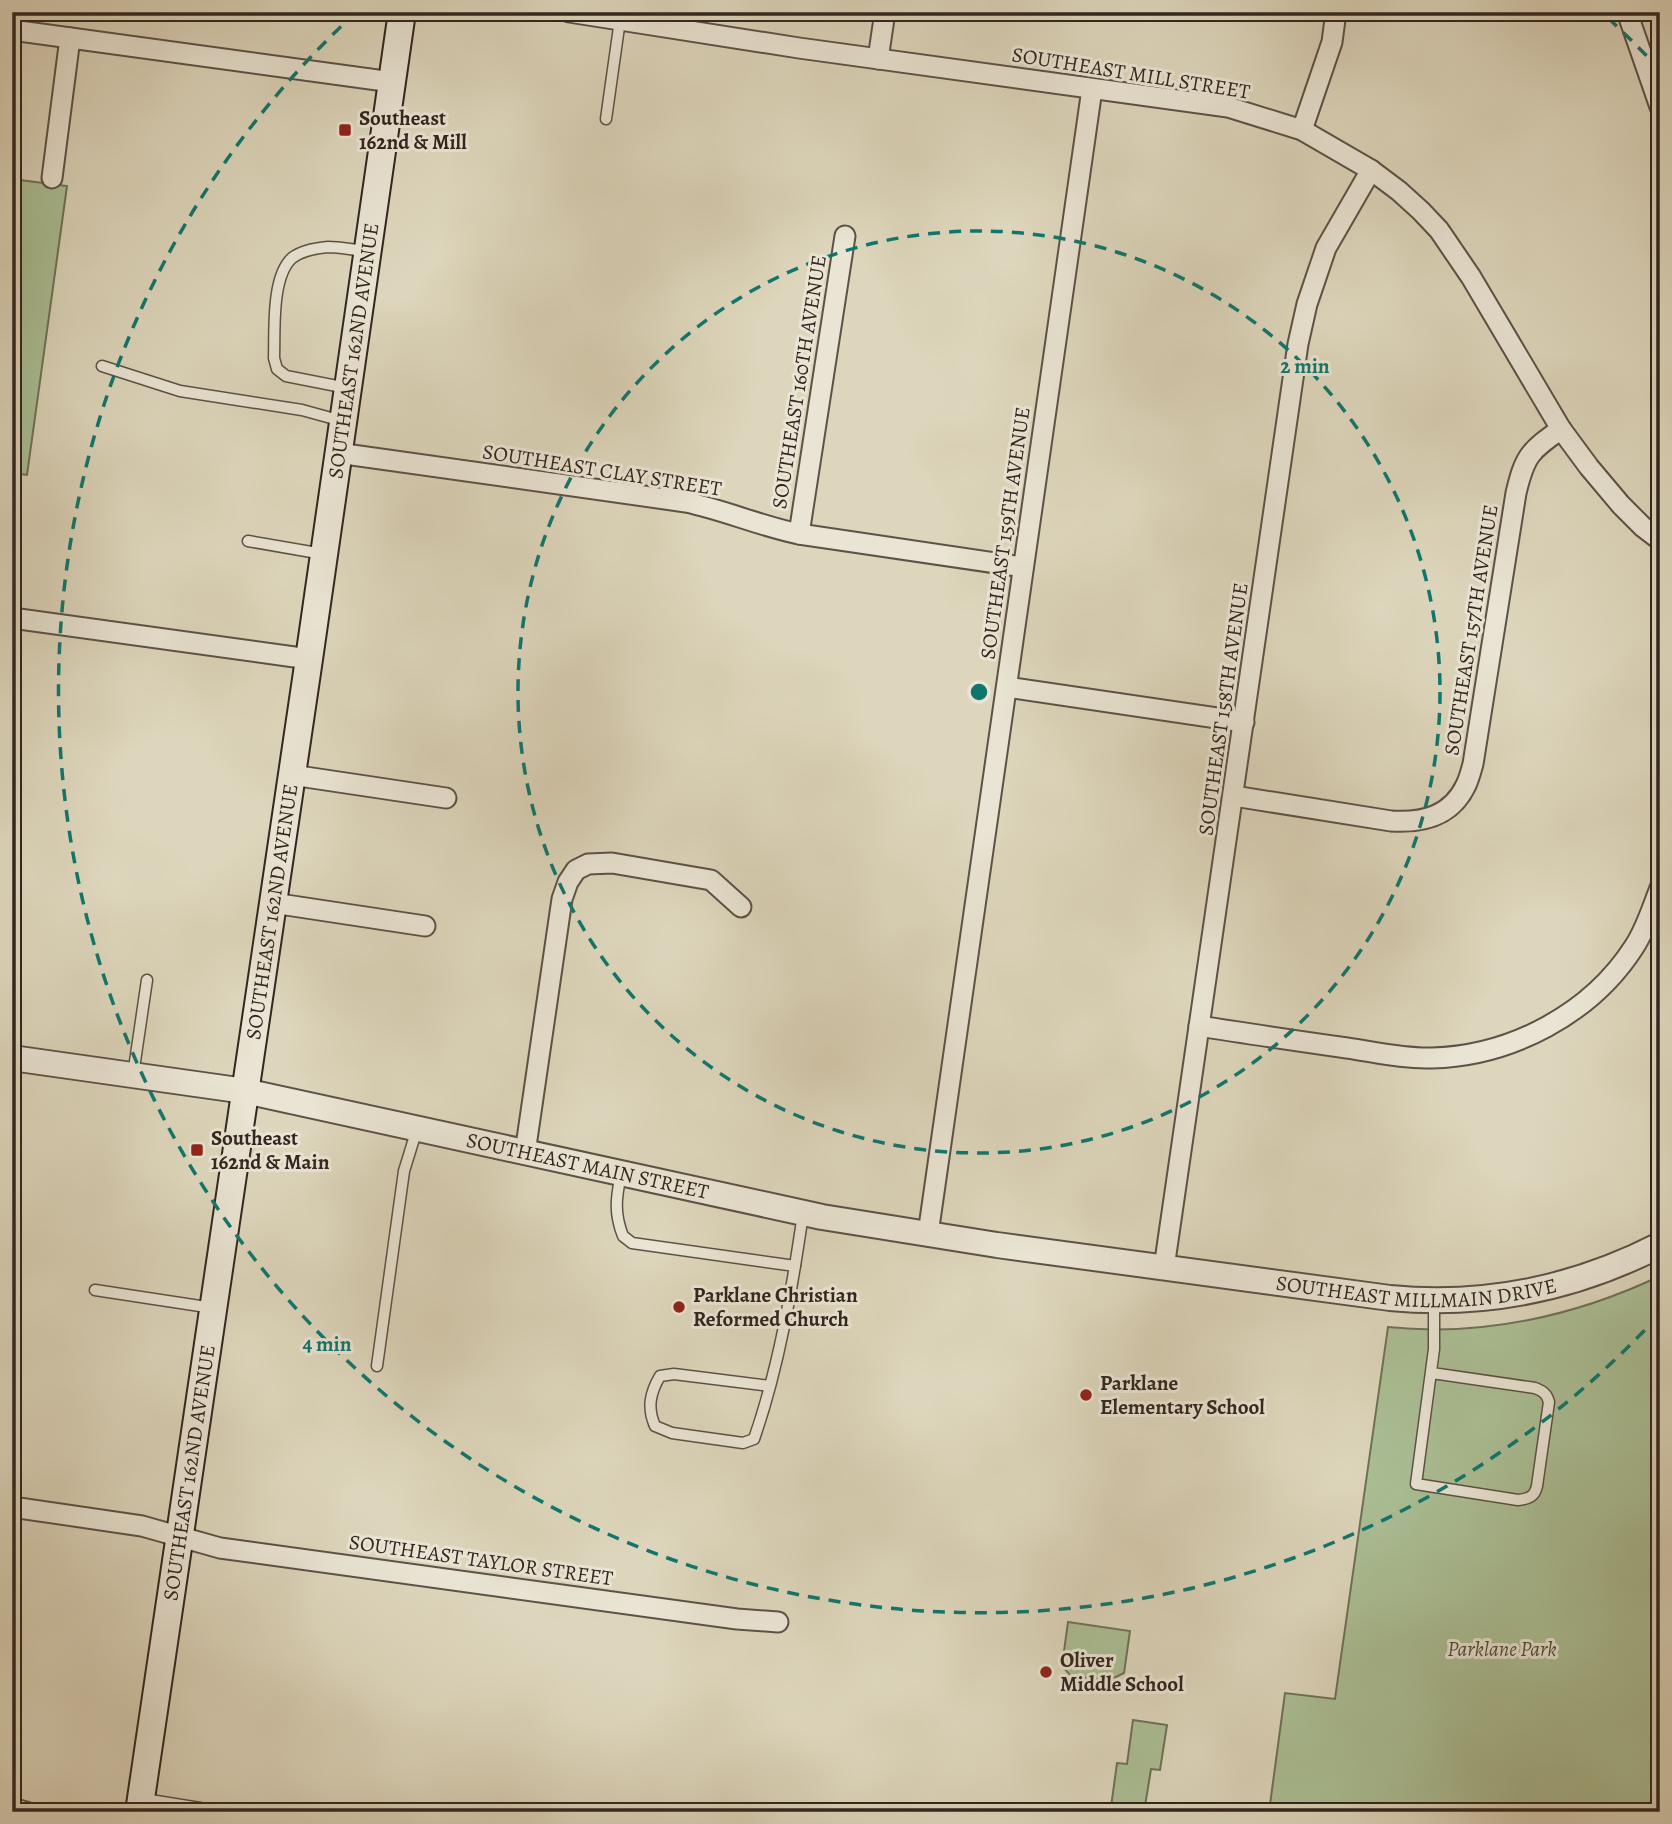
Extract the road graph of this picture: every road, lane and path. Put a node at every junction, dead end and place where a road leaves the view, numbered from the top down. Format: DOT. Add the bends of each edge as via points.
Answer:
graph roads {
  1 [pos="401,12"];
  2 [pos="569,12"];
  3 [pos="885,12"];
  4 [pos="1336,12"];
  5 [pos="1627,12"];
  6 [pos="620,20"];
  7 [pos="12,30"];
  8 [pos="70,38"];
  9 [pos="878,59"];
  10 [pos="392,82"];
  11 [pos="1093,89"];
  12 [pos="1660,107"];
  13 [pos="606,119"];
  14 [pos="1302,130"];
  15 [pos="1371,170"];
  16 [pos="52,178"];
  17 [pos="845,236"];
  18 [pos="367,251"];
  19 [pos="102,366"];
  20 [pos="347,388"];
  21 [pos="343,421"];
  22 [pos="1561,429"];
  23 [pos="338,453"];
  24 [pos="799,534"];
  25 [pos="1660,540"];
  26 [pos="248,541"];
  27 [pos="324,554"];
  28 [pos="1023,567"];
  29 [pos="12,618"];
  30 [pos="309,659"];
  31 [pos="1006,687"];
  32 [pos="1244,722"];
  33 [pos="292,775"];
  34 [pos="1234,796"];
  35 [pos="446,798"];
  36 [pos="1660,888"];
  37 [pos="273,903"];
  38 [pos="741,907"];
  39 [pos="1654,924"];
  40 [pos="425,926"];
  41 [pos="147,980"];
  42 [pos="1199,1026"];
  43 [pos="12,1058"];
  44 [pos="133,1075"];
  45 [pos="245,1091"];
  46 [pos="417,1129"];
  47 [pos="525,1153"];
  48 [pos="621,1174"];
  49 [pos="803,1213"];
  50 [pos="928,1234"];
  51 [pos="1660,1245"];
  52 [pos="795,1266"];
  53 [pos="1164,1268"];
  54 [pos="95,1290"];
  55 [pos="1434,1301"];
  56 [pos="213,1309"];
  57 [pos="377,1366"];
  58 [pos="1432,1373"];
  59 [pos="770,1385"];
  60 [pos="12,1507"];
  61 [pos="180,1537"];
  62 [pos="778,1622"];
  63 [pos="140,1805"];
  64 [pos="12,1808"];
  65 [pos="26,1812"];
  66 [pos="204,1812"];
  1 -- 10 [label="main road, SOUTHEAST 162ND AVENUE"];
  2 -- 6 [label="street, SOUTHEAST MILL STREET"];
  3 -- 9 [label="street"];
  4 -- 14 [label="street" via="1332,42"];
  5 -- 12 [label="street"];
  6 -- 9 [label="street, SOUTHEAST MILL STREET"];
  6 -- 13 [label="lane"];
  7 -- 8 [label="street"];
  8 -- 10 [label="street"];
  8 -- 16 [label="street"];
  9 -- 11 [label="street, SOUTHEAST MILL STREET"];
  10 -- 18 [label="main road, SOUTHEAST 162ND AVENUE"];
  11 -- 14 [label="street, SOUTHEAST MILL STREET" via="1228,107"];
  11 -- 28 [label="street, SOUTHEAST 159TH AVENUE"];
  14 -- 15 [label="street, SOUTHEAST MILL STREET"];
  15 -- 22 [label="street, SOUTHEAST MILL STREET" via="1439,230"];
  15 -- 32 [label="street, SOUTHEAST 158TH AVENUE" via="1326,247 1307,304"];
  17 -- 24 [label="street, SOUTHEAST 160TH AVENUE"];
  18 -- 20 [label="main road, SOUTHEAST 162ND AVENUE"];
  18 -- 20 [label="lane" via="309,250 284,268 278,289 277,369 286,376"];
  19 -- 21 [label="lane" via="180,391"];
  20 -- 21 [label="main road, SOUTHEAST 162ND AVENUE"];
  21 -- 23 [label="main road, SOUTHEAST 162ND AVENUE"];
  22 -- 25 [label="street, SOUTHEAST MILL STREET" via="1621,505"];
  22 -- 34 [label="street, SOUTHEAST 157TH AVENUE" via="1533,449 1521,470 1473,764 1466,786 1452,805 1433,818 1412,822"];
  23 -- 24 [label="street, SOUTHEAST CLAY STREET" via="686,502"];
  23 -- 27 [label="main road, SOUTHEAST 162ND AVENUE"];
  24 -- 28 [label="street, SOUTHEAST CLAY STREET"];
  26 -- 27 [label="lane"];
  27 -- 30 [label="main road, SOUTHEAST 162ND AVENUE"];
  28 -- 31 [label="street, SOUTHEAST 159TH AVENUE"];
  29 -- 30 [label="street"];
  30 -- 33 [label="main road, SOUTHEAST 162ND AVENUE"];
  31 -- 32 [label="street"];
  31 -- 50 [label="street, SOUTHEAST 159TH AVENUE"];
  32 -- 34 [label="street, SOUTHEAST 158TH AVENUE"];
  33 -- 35 [label="street"];
  33 -- 37 [label="main road, SOUTHEAST 162ND AVENUE"];
  34 -- 42 [label="street, SOUTHEAST 158TH AVENUE"];
  36 -- 39 [label="street"];
  37 -- 40 [label="street"];
  37 -- 45 [label="main road, SOUTHEAST 162ND AVENUE"];
  38 -- 47 [label="street" via="711,880 612,863 588,864 576,870 562,899"];
  39 -- 42 [label="street" via="1622,964 1574,1009 1536,1032 1476,1053 1410,1058"];
  41 -- 44 [label="lane"];
  42 -- 53 [label="street, SOUTHEAST 158TH AVENUE"];
  43 -- 44 [label="street, SOUTHEAST MAIN STREET"];
  44 -- 45 [label="street, SOUTHEAST MAIN STREET"];
  45 -- 46 [label="street, SOUTHEAST MAIN STREET"];
  45 -- 56 [label="main road, SOUTHEAST 162ND AVENUE"];
  46 -- 47 [label="street, SOUTHEAST MAIN STREET"];
  46 -- 57 [label="lane" via="404,1171"];
  47 -- 48 [label="street, SOUTHEAST MAIN STREET"];
  48 -- 49 [label="street, SOUTHEAST MAIN STREET"];
  48 -- 52 [label="lane" via="617,1213 623,1237 632,1243"];
  49 -- 50 [label="street, SOUTHEAST MAIN STREET"];
  49 -- 52 [label="lane"];
  50 -- 53 [label="street, SOUTHEAST MAIN STREET"];
  51 -- 55 [label="street, SOUTHEAST MILLMAIN DRIVE" via="1598,1272 1545,1288 1475,1300"];
  52 -- 59 [label="lane"];
  53 -- 55 [label="street, SOUTHEAST MILLMAIN DRIVE"];
  54 -- 56 [label="lane"];
  55 -- 58 [label="lane"];
  56 -- 61 [label="main road, SOUTHEAST 162ND AVENUE"];
  58 -- 58 [label="lane" via="1535,1388 1548,1396 1532,1496 1518,1500 1416,1484"];
  59 -- 59 [label="lane" via="754,1439 743,1443 672,1433 655,1426 650,1414 653,1388 660,1376"];
  60 -- 61 [label="street, SOUTHEAST TAYLOR STREET" via="142,1526"];
  61 -- 62 [label="street, SOUTHEAST TAYLOR STREET" via="220,1548"];
  61 -- 63 [label="main road, SOUTHEAST 162ND AVENUE"];
  63 -- 66 [label="lane" via="200,1808"];
  64 -- 65 [label="street"];
}
